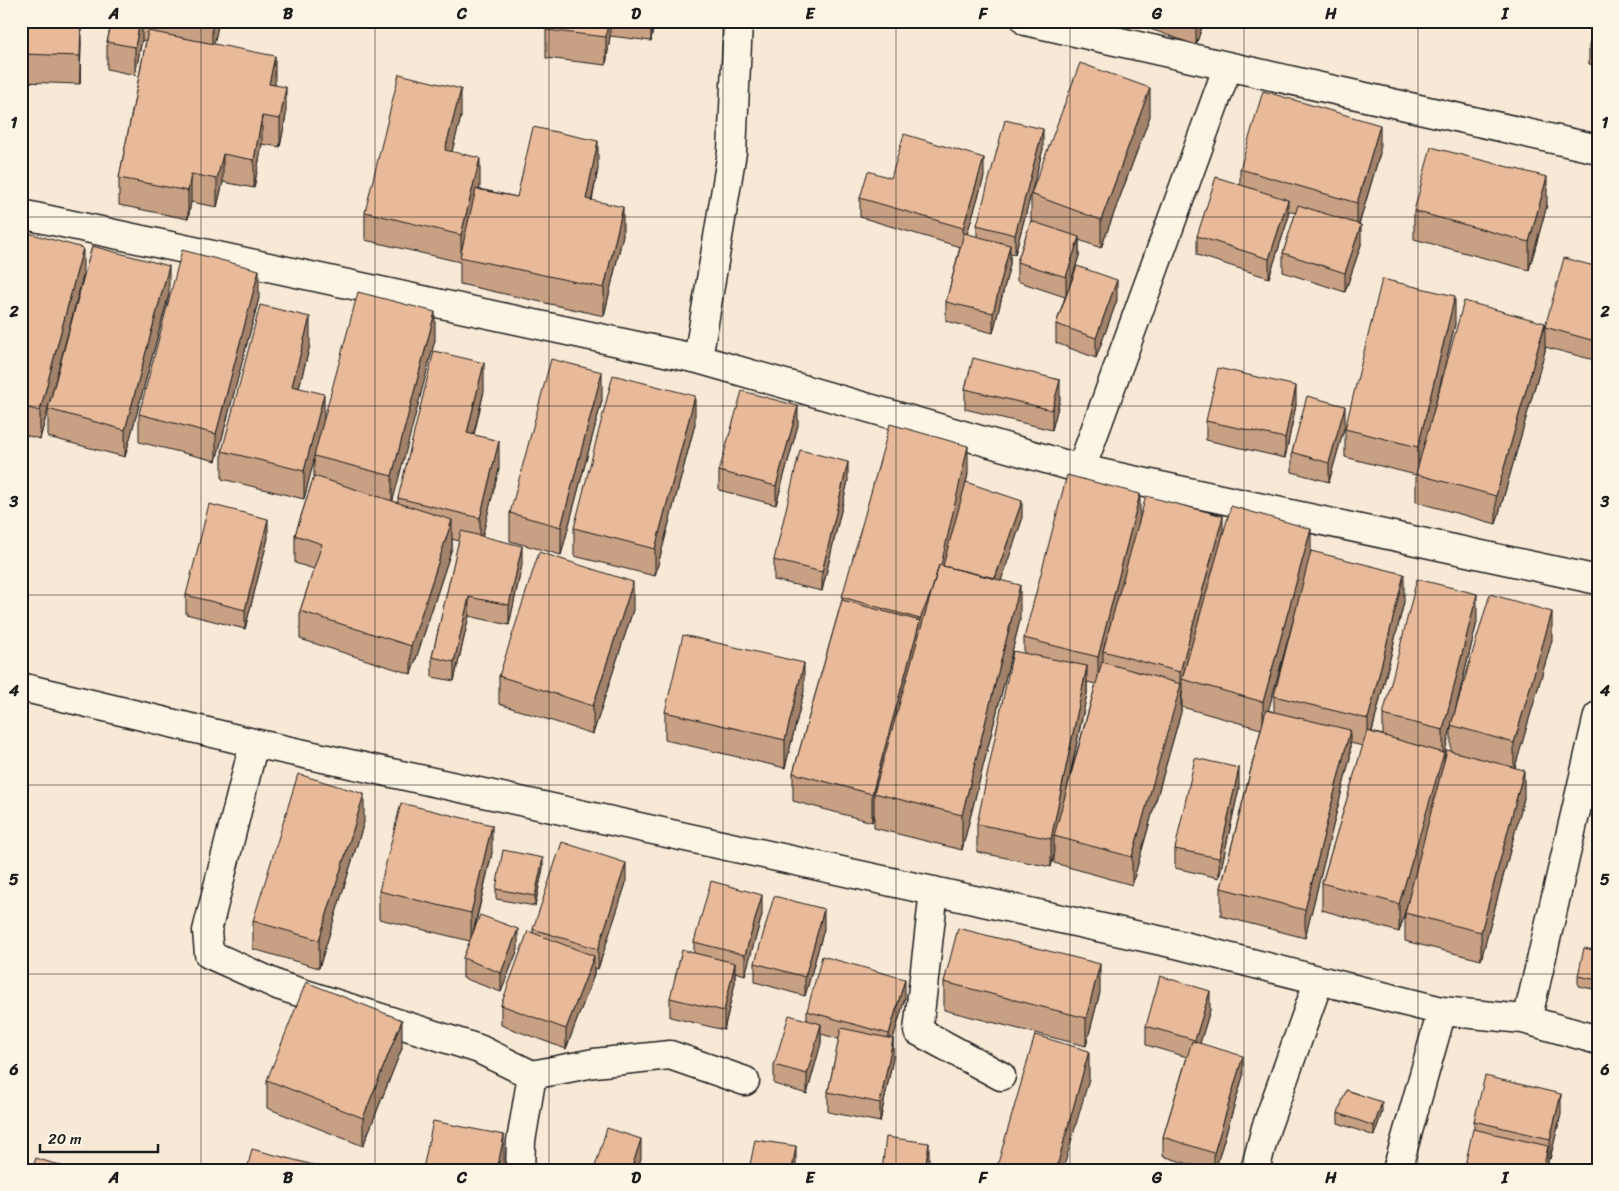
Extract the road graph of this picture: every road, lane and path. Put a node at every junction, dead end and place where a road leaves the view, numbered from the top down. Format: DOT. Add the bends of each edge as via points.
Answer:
graph roads {
  1 [pos="738,21"];
  2 [pos="1026,21"];
  3 [pos="1228,66"];
  4 [pos="1598,149"];
  5 [pos="21,214"];
  6 [pos="698,359"];
  7 [pos="1081,469"];
  8 [pos="1598,580"];
  9 [pos="21,687"];
  10 [pos="1598,716"];
  11 [pos="254,743"];
  12 [pos="934,891"];
  13 [pos="1318,980"];
  14 [pos="1442,1011"];
  15 [pos="1523,1019"];
  16 [pos="1598,1040"];
  17 [pos="532,1075"];
  18 [pos="1001,1076"];
  19 [pos="745,1080"];
  20 [pos="520,1170"];
  21 [pos="1255,1170"];
  22 [pos="1397,1170"];
  1 -- 6 [label="street" via="732,152"];
  2 -- 3 [label="street"];
  3 -- 4 [label="street"];
  3 -- 7 [label="street"];
  5 -- 6 [label="street"];
  6 -- 7 [label="street"];
  7 -- 8 [label="street"];
  9 -- 11 [label="street"];
  10 -- 15 [label="street" via="1529,1012"];
  11 -- 12 [label="street"];
  11 -- 17 [label="street" via="207,931 209,954 280,986 479,1049"];
  12 -- 13 [label="street" via="1176,944"];
  12 -- 18 [label="street" via="918,1031"];
  13 -- 14 [label="street"];
  13 -- 21 [label="street" via="1266,1128"];
  14 -- 15 [label="street"];
  14 -- 22 [label="street"];
  15 -- 16 [label="street"];
  17 -- 19 [label="street" via="594,1062 670,1055"];
  17 -- 20 [label="street" via="521,1141"];
}
